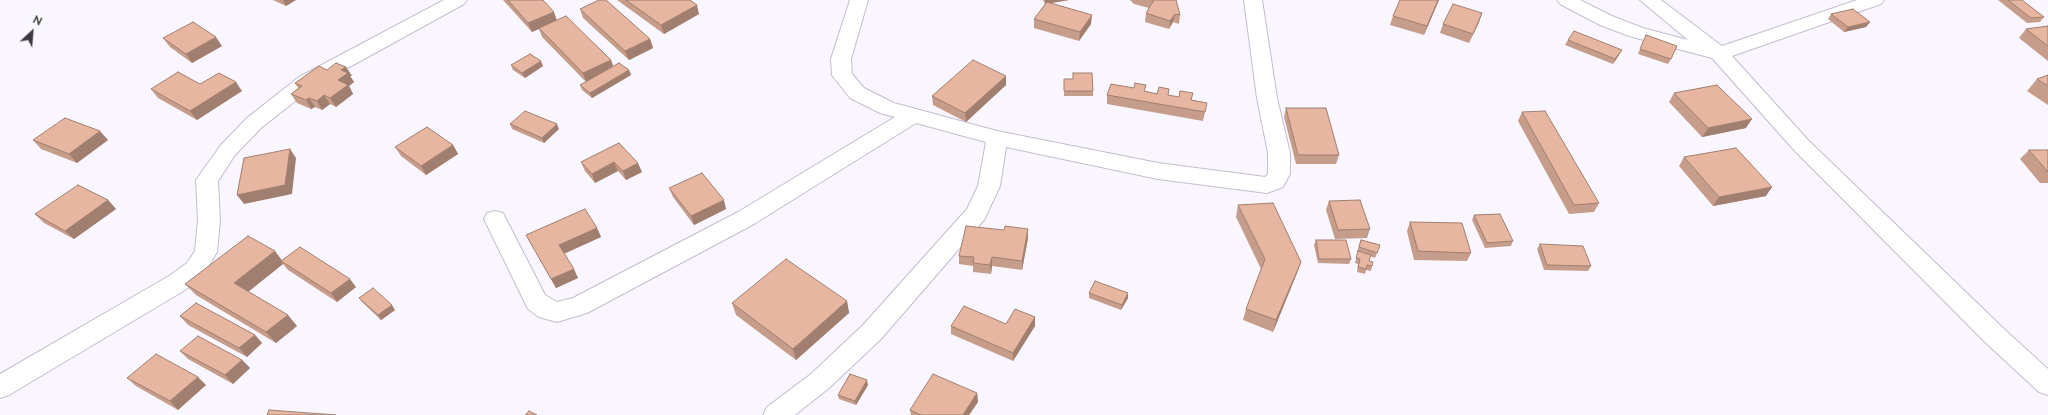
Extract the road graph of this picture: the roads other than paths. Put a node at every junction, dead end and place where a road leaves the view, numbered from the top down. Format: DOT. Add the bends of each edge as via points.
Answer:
graph roads {
  1 [pos="458,0"];
  2 [pos="859,0"];
  3 [pos="1253,0"];
  4 [pos="1566,0"];
  5 [pos="1649,0"];
  6 [pos="1875,0"];
  7 [pos="1719,54"];
  8 [pos="912,116"];
  9 [pos="997,138"];
  10 [pos="495,219"];
  11 [pos="2048,384"];
  12 [pos="0,387"];
  13 [pos="776,415"];
  1 -- 12 [label="street" via="306,82 254,123 228,150 207,180 209,220 206,252 195,268 177,283"];
  2 -- 8 [label="street" via="841,59 842,75 857,93 887,108"];
  3 -- 9 [label="street" via="1267,98 1279,153 1280,174 1275,181 1267,185 1251,184 1158,171"];
  4 -- 7 [label="street" via="1607,21 1636,32"];
  5 -- 7 [label="street"];
  6 -- 7 [label="street"];
  7 -- 11 [label="street" via="1801,144 1995,336"];
  8 -- 9 [label="street"];
  8 -- 10 [label="street" via="746,218 579,306 557,312 547,310 536,302"];
  9 -- 13 [label="street" via="989,186 976,214 872,332 820,381"];
}
